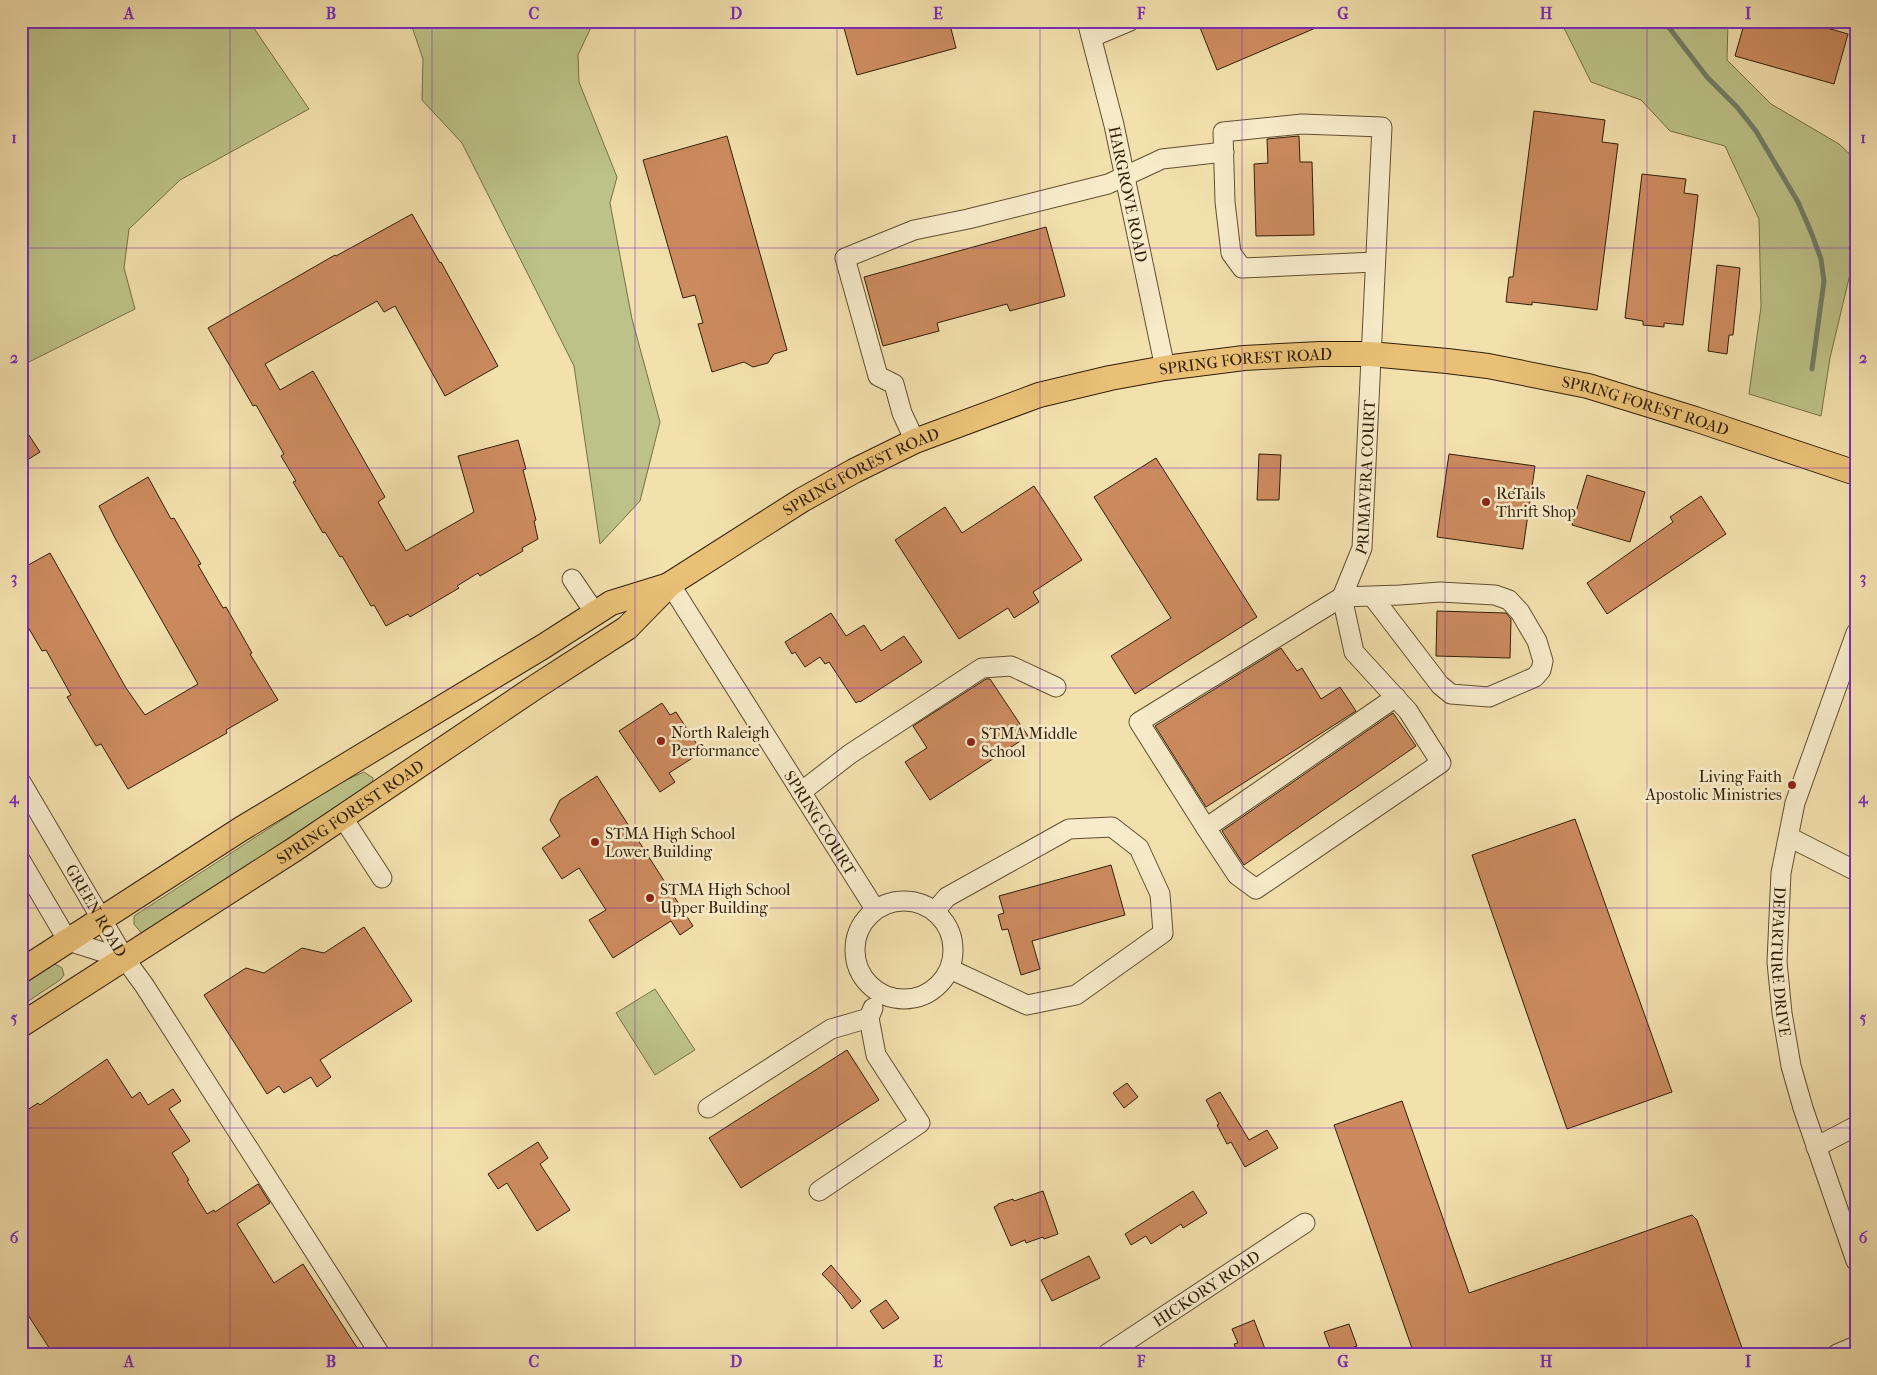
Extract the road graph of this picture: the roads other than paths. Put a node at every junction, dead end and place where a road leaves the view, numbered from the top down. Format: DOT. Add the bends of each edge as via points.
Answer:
graph roads {
  1 [pos="1130,21"];
  2 [pos="1090,29"];
  3 [pos="1224,152"];
  4 [pos="1126,177"];
  5 [pos="1375,262"];
  6 [pos="1370,354"];
  7 [pos="1165,368"];
  8 [pos="915,442"];
  9 [pos="1856,473"];
  10 [pos="572,579"];
  11 [pos="670,584"];
  12 [pos="1372,596"];
  13 [pos="1342,597"];
  14 [pos="595,613"];
  15 [pos="1856,633"];
  16 [pos="1056,687"];
  17 [pos="1396,697"];
  18 [pos="21,782"];
  19 [pos="801,792"];
  20 [pos="343,818"];
  21 [pos="1206,828"];
  22 [pos="1790,837"];
  23 [pos="21,861"];
  24 [pos="1856,872"];
  25 [pos="382,878"];
  26 [pos="941,904"];
  27 [pos="875,910"];
  28 [pos="101,919"];
  29 [pos="68,941"];
  30 [pos="125,959"];
  31 [pos="950,969"];
  32 [pos="21,971"];
  33 [pos="880,993"];
  34 [pos="868,1018"];
  35 [pos="21,1025"];
  36 [pos="708,1108"];
  37 [pos="1856,1126"];
  38 [pos="1816,1147"];
  39 [pos="819,1191"];
  40 [pos="1305,1223"];
  41 [pos="1856,1261"];
  42 [pos="1856,1346"];
  43 [pos="1126,1348"];
  44 [pos="380,1354"];
  45 [pos="1107,1354"];
  46 [pos="1837,1354"];
  1 -- 2 [label="street"];
  2 -- 4 [label="street, HARGROVE ROAD"];
  3 -- 4 [label="street" via="1162,159"];
  3 -- 5 [label="street" via="1224,202 1231,253 1242,268"];
  3 -- 5 [label="street, PRIMAVERA COURT" via="1223,132 1302,124 1382,127"];
  4 -- 7 [label="street, HARGROVE ROAD"];
  4 -- 8 [label="street" via="914,230 845,258 878,376 894,384"];
  5 -- 6 [label="street, PRIMAVERA COURT"];
  6 -- 7 [label="main road, SPRING FOREST ROAD" via="1244,358"];
  6 -- 9 [label="main road, SPRING FOREST ROAD" via="1488,366 1588,386"];
  6 -- 13 [label="street, PRIMAVERA COURT" via="1362,548"];
  7 -- 8 [label="main road, SPRING FOREST ROAD" via="1039,396"];
  8 -- 11 [label="main road, SPRING FOREST ROAD" via="802,500"];
  10 -- 14 [label="street"];
  11 -- 14 [label="main road, SPRING FOREST ROAD" via="611,603"];
  11 -- 19 [label="street, SPRING COURT"];
  11 -- 20 [label="main road, SPRING FOREST ROAD" via="627,628"];
  12 -- 12 [label="street" via="1440,592 1496,595 1509,600 1537,641 1543,660 1541,670 1535,677 1489,697 1452,694 1440,685"];
  12 -- 13 [label="street"];
  13 -- 17 [label="street" via="1354,652"];
  13 -- 21 [label="street" via="1139,722"];
  14 -- 28 [label="main road, SPRING FOREST ROAD" via="241,829"];
  15 -- 22 [label="street, DEPARTURE DRIVE" via="1795,803"];
  16 -- 19 [label="street" via="1011,666 982,668 850,754"];
  17 -- 21 [label="street"];
  17 -- 21 [label="street" via="1440,763 1256,890 1237,875"];
  18 -- 28 [label="street, GREEN ROAD"];
  19 -- 27 [label="street, SPRING COURT"];
  20 -- 25 [label="street"];
  20 -- 30 [label="main road, SPRING FOREST ROAD"];
  22 -- 24 [label="street"];
  22 -- 38 [label="street, DEPARTURE DRIVE" via="1780,873 1777,962 1791,1066"];
  23 -- 29 [label="street"];
  26 -- 27 [label="street" via="905,900 889,902"];
  26 -- 31 [label="street" via="952,937"];
  26 -- 31 [label="street" via="1069,829 1112,827 1139,848 1160,894 1163,933 1076,994 1027,1005"];
  27 -- 33 [label="street" via="863,921 854,953 858,969 867,983"];
  28 -- 29 [label="main road, SPRING FOREST ROAD"];
  28 -- 30 [label="street, GREEN ROAD"];
  29 -- 30 [label="street, GREEN ROAD"];
  29 -- 32 [label="main road, SPRING FOREST ROAD"];
  30 -- 35 [label="main road, SPRING FOREST ROAD"];
  30 -- 44 [label="street"];
  31 -- 33 [label="street" via="928,993 896,999"];
  33 -- 34 [label="street"];
  34 -- 36 [label="street" via="831,1029"];
  34 -- 39 [label="street" via="876,1055 920,1123"];
  37 -- 38 [label="street"];
  38 -- 41 [label="street, DEPARTURE DRIVE"];
  40 -- 43 [label="street, HICKORY ROAD"];
  42 -- 46 [label="street"];
  43 -- 45 [label="street, HICKORY ROAD"];
}
